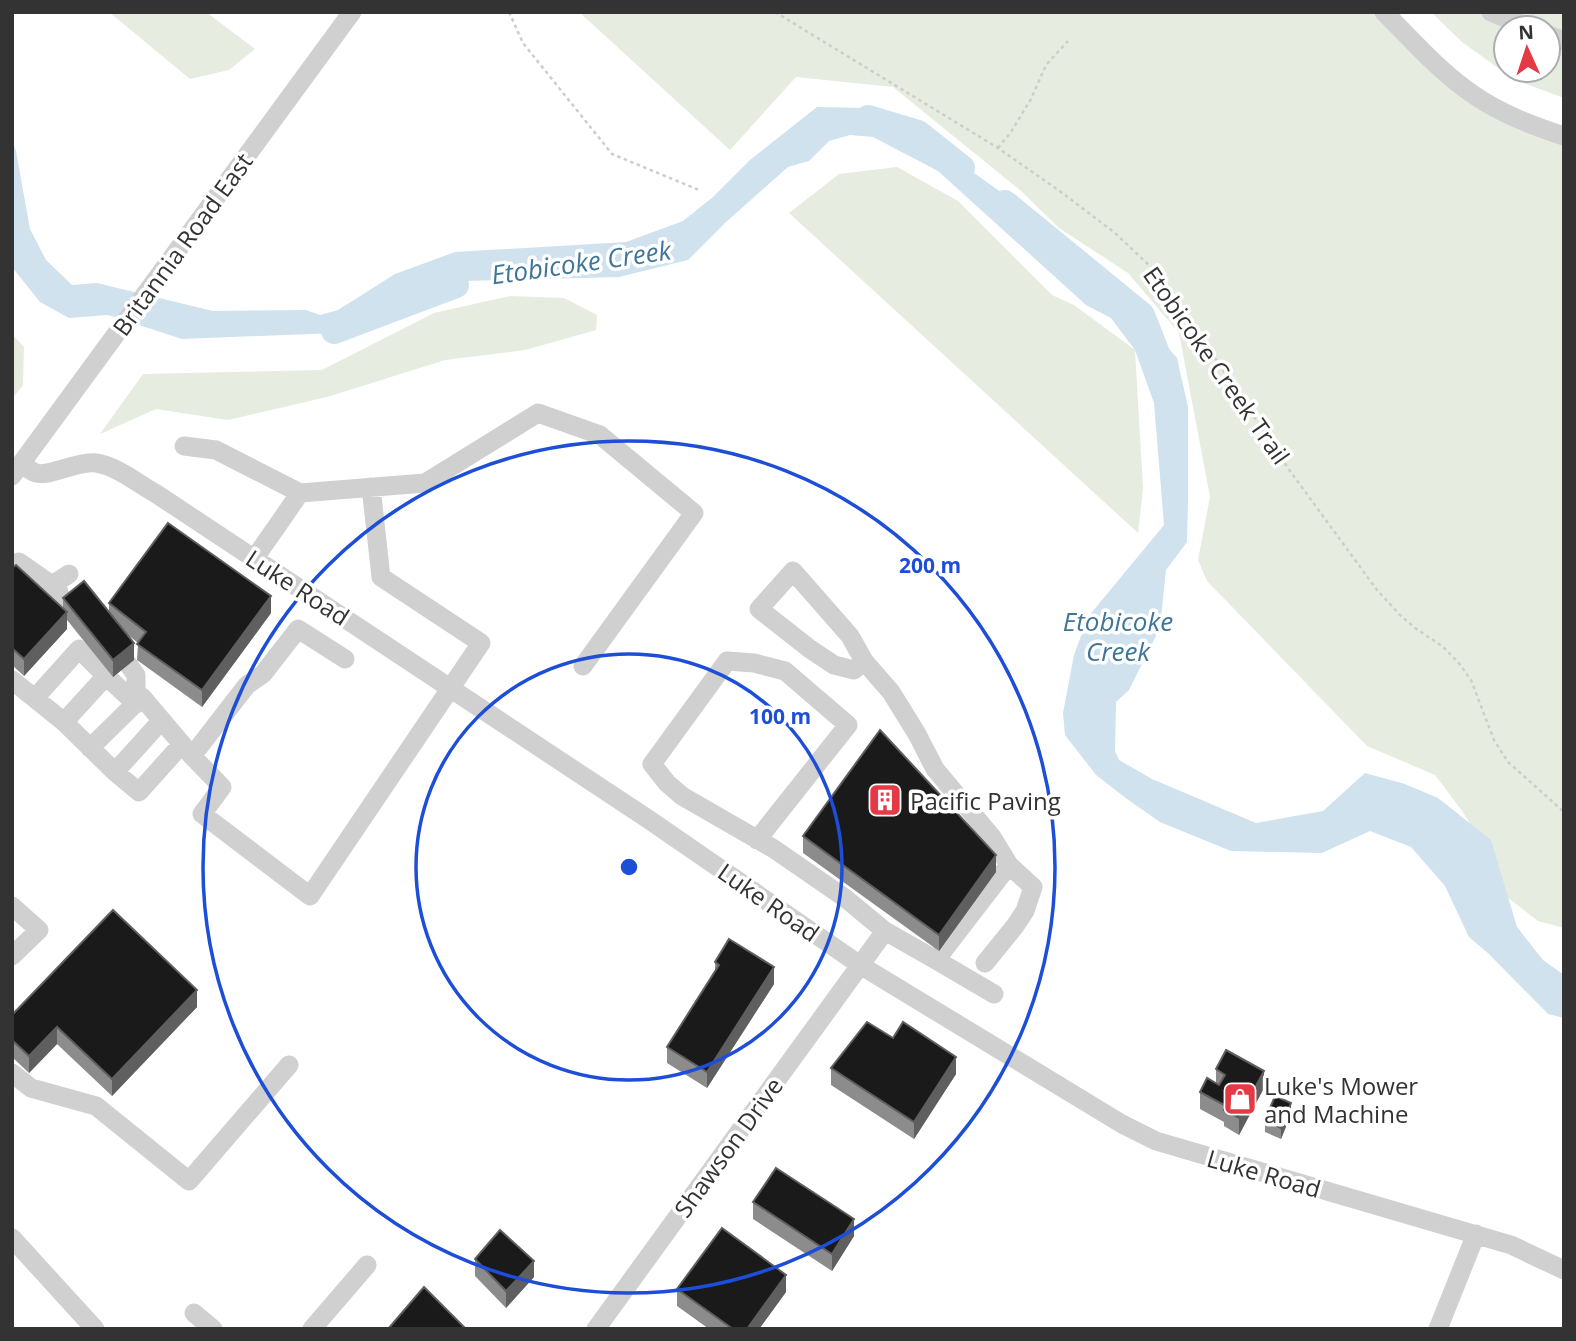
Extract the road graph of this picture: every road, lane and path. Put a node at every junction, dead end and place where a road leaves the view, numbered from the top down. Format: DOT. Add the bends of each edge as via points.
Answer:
graph roads {
  1 [pos="352,12"];
  2 [pos="509,12"];
  3 [pos="775,12"];
  4 [pos="1384,12"];
  5 [pos="1068,41"];
  6 [pos="1564,136"];
  7 [pos="998,148"];
  8 [pos="699,190"];
  9 [pos="184,446"];
  10 [pos="17,470"];
  11 [pos="371,487"];
  12 [pos="300,493"];
  13 [pos="254,559"];
  14 [pos="12,569"];
  15 [pos="69,574"];
  16 [pos="55,589"];
  17 [pos="74,607"];
  18 [pos="345,659"];
  19 [pos="864,661"];
  20 [pos="583,666"];
  21 [pos="117,671"];
  22 [pos="12,680"];
  23 [pos="450,688"];
  24 [pos="138,697"];
  25 [pos="34,698"];
  26 [pos="161,721"];
  27 [pos="64,722"];
  28 [pos="90,748"];
  29 [pos="187,750"];
  30 [pos="115,772"];
  31 [pos="1564,812"];
  32 [pos="757,840"];
  33 [pos="1009,865"];
  34 [pos="12,906"];
  35 [pos="884,931"];
  36 [pos="12,956"];
  37 [pos="936,960"];
  38 [pos="985,963"];
  39 [pos="860,965"];
  40 [pos="994,994"];
  41 [pos="289,1065"];
  42 [pos="12,1073"];
  43 [pos="1476,1234"];
  44 [pos="12,1238"];
  45 [pos="367,1265"];
  46 [pos="1564,1270"];
  47 [pos="194,1313"];
  48 [pos="95,1329"];
  49 [pos="213,1329"];
  50 [pos="312,1329"];
  51 [pos="596,1329"];
  52 [pos="1438,1329"];
  1 -- 10 [label="street, Britannia Road East"];
  2 -- 8 [label="path" via="523,43 612,154"];
  3 -- 7 [label="path, Etobicoke Creek Trail"];
  4 -- 6 [label="street" via="1471,94 1521,122"];
  5 -- 7 [label="path" via="1046,65 1031,99"];
  7 -- 31 [label="path, Etobicoke Creek Trail" via="1115,233 1152,268 1377,590 1458,662 1471,680 1494,740 1508,762"];
  9 -- 12 [label="street" via="216,450"];
  10 -- 13 [label="street, Luke Road" via="42,474 86,463 111,467"];
  11 -- 12 [label="street"];
  11 -- 20 [label="street" via="425,483 538,413 600,435 694,513"];
  11 -- 23 [label="street" via="381,577 481,643"];
  12 -- 13 [label="street"];
  13 -- 23 [label="street, Luke Road"];
  14 -- 16 [label="street" via="19,562"];
  15 -- 16 [label="street"];
  16 -- 17 [label="street" via="69,592"];
  18 -- 29 [label="street" via="298,629 263,674 247,685"];
  19 -- 19 [label="street" via="850,636 793,571 759,609 834,665 854,670"];
  19 -- 33 [label="street" via="891,692 935,769 992,837"];
  21 -- 24 [label="street"];
  21 -- 25 [label="street" via="79,649"];
  21 -- 27 [label="street"];
  22 -- 25 [label="street"];
  23 -- 29 [label="street" via="310,896 202,814 222,787"];
  23 -- 39 [label="street, Luke Road"];
  24 -- 26 [label="street"];
  24 -- 28 [label="street"];
  25 -- 27 [label="street"];
  26 -- 29 [label="street"];
  26 -- 30 [label="street"];
  27 -- 28 [label="street"];
  28 -- 30 [label="street"];
  29 -- 30 [label="street" via="139,792"];
  32 -- 32 [label="street" via="682,796 652,764 727,660 785,670 848,725"];
  32 -- 35 [label="street" via="845,898"];
  33 -- 37 [label="street"];
  33 -- 38 [label="street" via="1032,887 1025,911"];
  34 -- 36 [label="street" via="39,930"];
  35 -- 37 [label="street"];
  35 -- 39 [label="street, Shawson Drive"];
  37 -- 40 [label="street"];
  39 -- 43 [label="street, Luke Road" via="1156,1141"];
  39 -- 51 [label="street, Shawson Drive"];
  41 -- 42 [label="street" via="189,1181 96,1106 30,1088"];
  43 -- 46 [label="street, Luke Road"];
  43 -- 52 [label="street"];
  44 -- 48 [label="street"];
  45 -- 50 [label="street"];
  47 -- 49 [label="street"];
}
